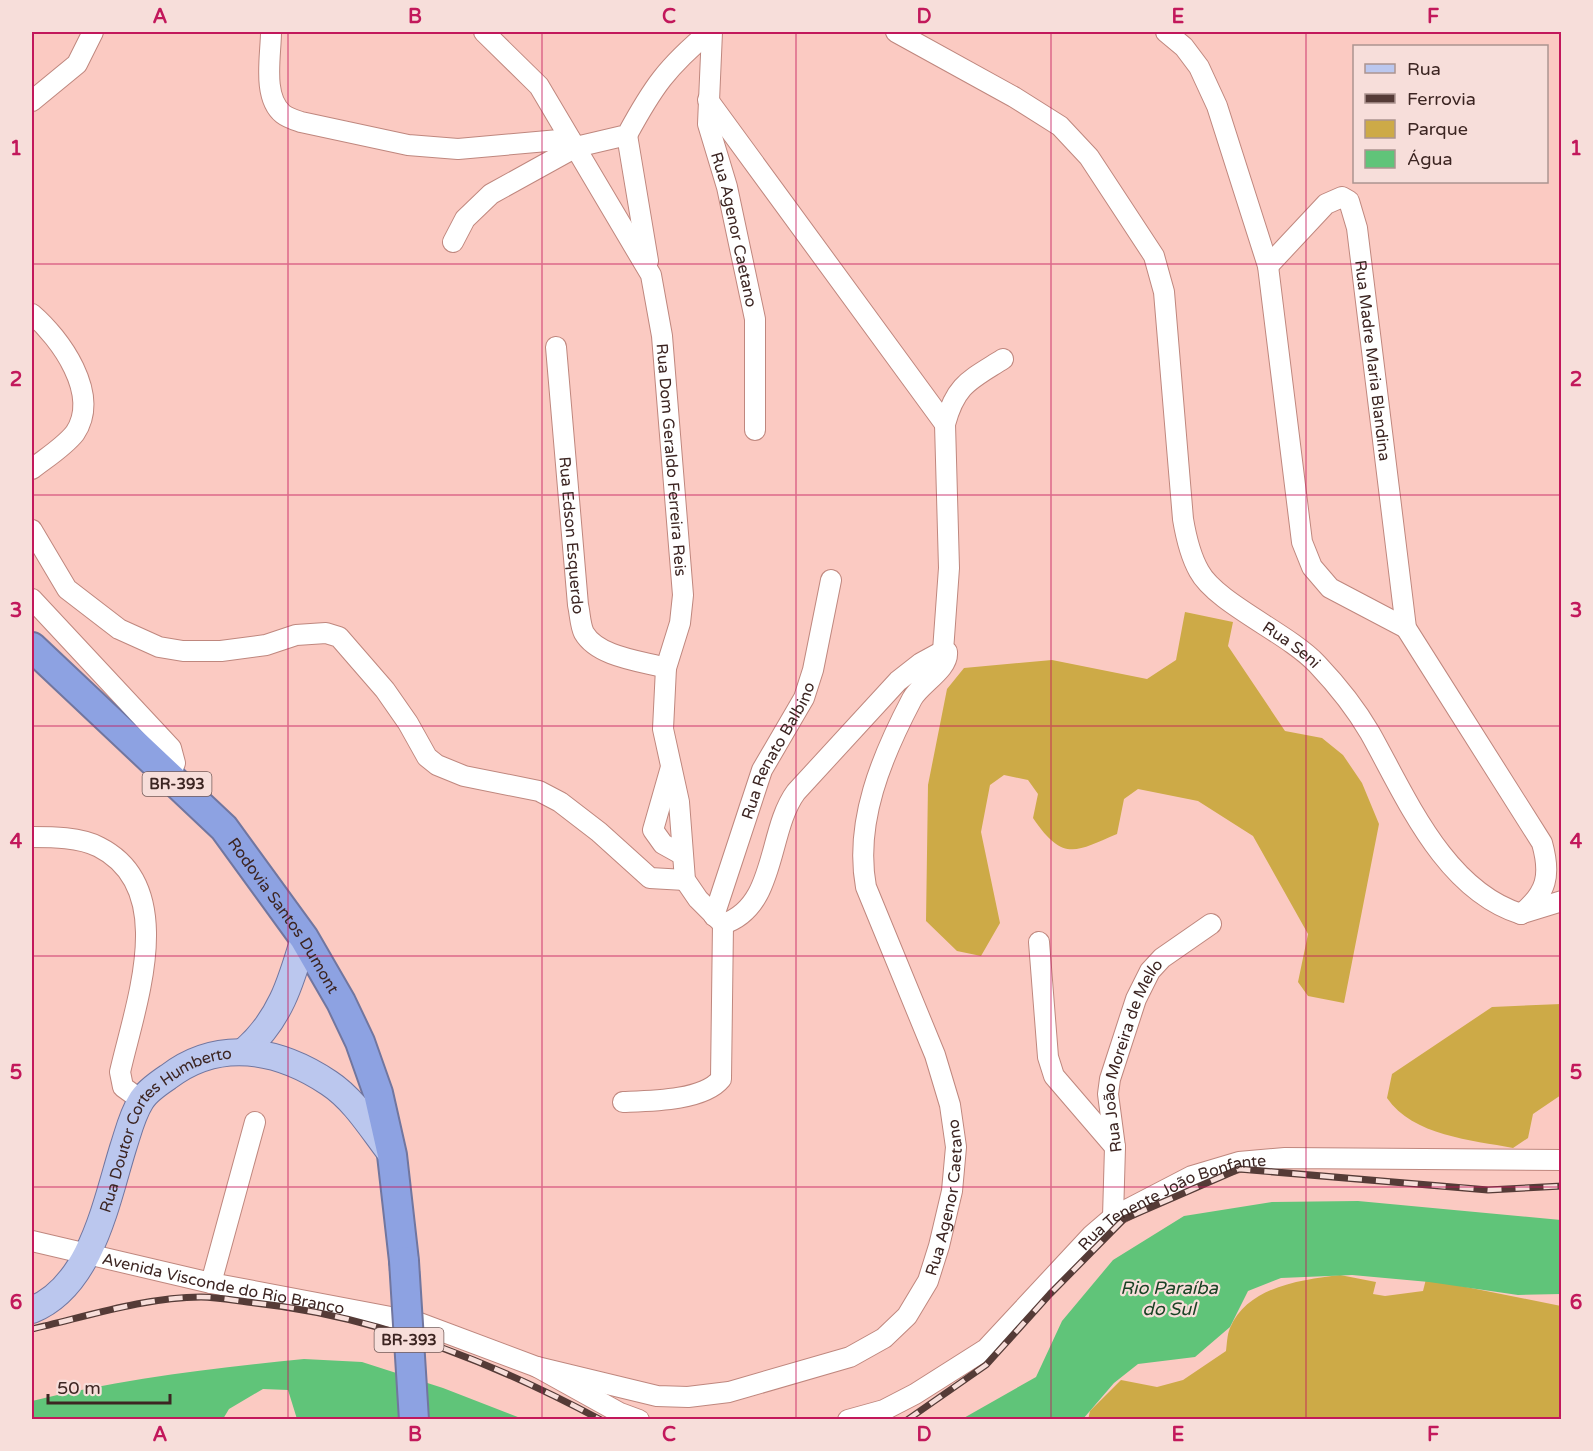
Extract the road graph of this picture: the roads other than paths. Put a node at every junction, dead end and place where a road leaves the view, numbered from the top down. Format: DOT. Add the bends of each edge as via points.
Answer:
graph roads {
  1 [pos="93,32"];
  2 [pos="271,32"];
  3 [pos="484,32"];
  4 [pos="711,32"];
  5 [pos="896,32"];
  6 [pos="1166,32"];
  7 [pos="708,100"];
  8 [pos="32,101"];
  9 [pos="627,135"];
  10 [pos="573,143"];
  11 [pos="453,242"];
  12 [pos="1268,266"];
  13 [pos="651,275"];
  14 [pos="32,314"];
  15 [pos="556,347"];
  16 [pos="1003,359"];
  17 [pos="945,424"];
  18 [pos="755,430"];
  19 [pos="32,469"];
  20 [pos="32,530"];
  21 [pos="831,580"];
  22 [pos="32,599"];
  23 [pos="1406,628"];
  24 [pos="32,647"];
  25 [pos="943,651"];
  26 [pos="666,668"];
  27 [pos="671,765"];
  28 [pos="170,777"];
  29 [pos="32,837"];
  30 [pos="681,854"];
  31 [pos="685,880"];
  32 [pos="1562,901"];
  33 [pos="1521,914"];
  34 [pos="719,920"];
  35 [pos="1211,924"];
  36 [pos="304,938"];
  37 [pos="1039,942"];
  38 [pos="244,1051"];
  39 [pos="141,1100"];
  40 [pos="623,1102"];
  41 [pos="255,1122"];
  42 [pos="1115,1147"];
  43 [pos="392,1155"];
  44 [pos="1562,1160"];
  45 [pos="1113,1216"];
  46 [pos="32,1241"];
  47 [pos="86,1254"];
  48 [pos="211,1283"];
  49 [pos="32,1310"];
  50 [pos="537,1367"];
  51 [pos="414,1419"];
  52 [pos="639,1419"];
  53 [pos="848,1419"];
  1 -- 8 [label="street" via="77,64"];
  2 -- 10 [label="street" via="270,85 275,104 284,115 301,122 408,145 458,149"];
  3 -- 10 [label="street, Rua Dom Geraldo Ferreira Reis" via="539,86"];
  4 -- 7 [label="street, Rua Agenor Caetano"];
  4 -- 9 [label="street" via="664,73"];
  5 -- 33 [label="street, Rua Seni" via="1051,120 1089,157 1154,256 1162,283 1183,519 1199,573 1213,589 1316,663 1368,730 1410,811 1442,854 1490,902"];
  6 -- 12 [label="street, Rua Madre Maria Blandina" via="1199,67 1217,106"];
  7 -- 17 [label="street"];
  7 -- 18 [label="street, Rua Agenor Caetano" via="710,133 727,187 755,319"];
  9 -- 10 [label="street"];
  9 -- 13 [label="street"];
  10 -- 11 [label="street" via="491,194 465,219"];
  10 -- 13 [label="street, Rua Dom Geraldo Ferreira Reis"];
  12 -- 23 [label="street, Rua Madre Maria Blandina" via="1302,542 1312,567 1330,588"];
  12 -- 23 [label="street, Rua Madre Maria Blandina" via="1326,204 1342,197 1349,201 1359,240"];
  13 -- 26 [label="street, Rua Dom Geraldo Ferreira Reis" via="662,336 683,595 680,623"];
  14 -- 19 [label="street" via="71,359 80,388 82,414 75,432"];
  15 -- 26 [label="street, Rua Edson Esquerdo" via="578,605 584,632 594,645"];
  16 -- 17 [label="street, Rua Agenor Caetano" via="959,390 951,401"];
  17 -- 25 [label="street, Rua Agenor Caetano" via="949,568"];
  20 -- 31 [label="street" via="67,589 118,629 159,647 221,651 266,645 296,635 326,633 339,637 385,690 426,758 464,776 539,791 599,832 650,878"];
  21 -- 34 [label="street, Rua Renato Balbino" via="804,698 762,770"];
  22 -- 28 [label="street" via="171,748 175,763"];
  23 -- 33 [label="street, Rua Madre Maria Blandina" via="1542,843 1546,862 1544,889"];
  24 -- 28 [label="highway, Rodovia Santos Dumont / BR-393"];
  25 -- 34 [label="street" via="903,676 796,792 784,815 760,889 736,920"];
  25 -- 50 [label="street, Rua Agenor Caetano" via="948,654 946,662 912,699 878,778 866,819 862,854 866,887 934,1055 954,1126 952,1191 928,1281 907,1316 884,1338 850,1357 729,1392 657,1396"];
  26 -- 27 [label="street, Rua Dom Geraldo Ferreira Reis" via="661,716"];
  27 -- 30 [label="street, Rua Dom Geraldo Ferreira Reis" via="681,816"];
  27 -- 30 [label="street" via="653,830 663,844"];
  28 -- 36 [label="highway, Rodovia Santos Dumont / BR-393" via="224,828"];
  29 -- 39 [label="street" via="56,837 98,846 124,866 138,887 147,917 143,966 120,1072 123,1087"];
  30 -- 31 [label="street, Rua Dom Geraldo Ferreira Reis"];
  31 -- 34 [label="street"];
  32 -- 33 [label="street"];
  34 -- 40 [label="street, Rua Renato Balbino" via="721,1079 707,1090 678,1097"];
  35 -- 42 [label="street, Rua João Moreira de Mello" via="1162,958 1142,984 1110,1079 1108,1107"];
  36 -- 38 [label="main road" via="278,1011 261,1037"];
  36 -- 43 [label="highway, Rodovia Santos Dumont / BR-393" via="360,1042 378,1093"];
  37 -- 42 [label="street" via="1048,1057 1054,1076"];
  38 -- 39 [label="main road, Rua Doutor Cortes Humberto" via="191,1061"];
  38 -- 43 [label="main road, Rua Doutor Cortes Humberto" via="296,1066 330,1083 346,1096"];
  39 -- 47 [label="main road, Rua Doutor Cortes Humberto"];
  41 -- 48 [label="street"];
  42 -- 45 [label="street, Rua João Moreira de Mello"];
  43 -- 51 [label="highway, Rodovia Santos Dumont / BR-393, bridge" via="404,1262"];
  44 -- 45 [label="street, Rua Tenente João Bonfante" via="1328,1158 1239,1162 1192,1176"];
  45 -- 53 [label="street, Rua Tenente João Bonfante" via="986,1349 884,1410"];
  46 -- 47 [label="street, Avenida Visconde do Rio Branco"];
  47 -- 48 [label="street, Avenida Visconde do Rio Branco"];
  47 -- 49 [label="main road, Rua Doutor Cortes Humberto" via="61,1292"];
  48 -- 50 [label="street, Avenida Visconde do Rio Branco" via="417,1322"];
  50 -- 52 [label="street" via="620,1413"];
}
